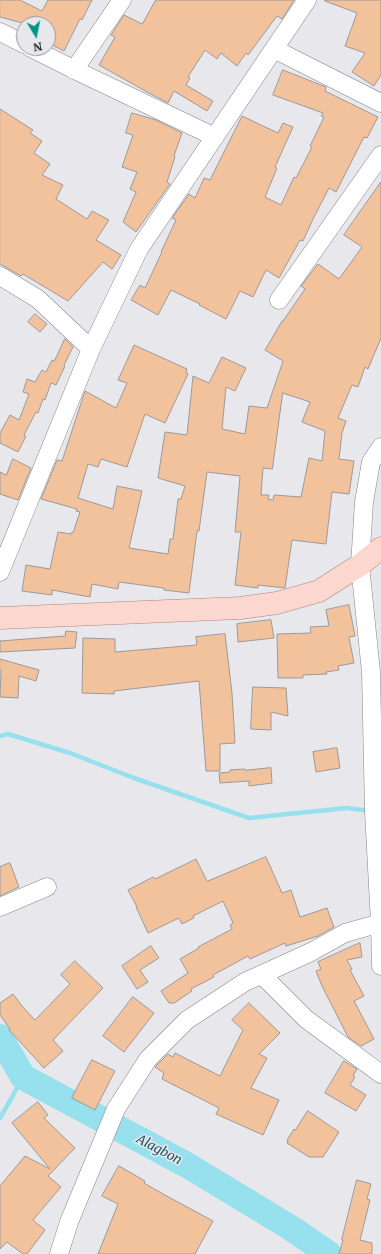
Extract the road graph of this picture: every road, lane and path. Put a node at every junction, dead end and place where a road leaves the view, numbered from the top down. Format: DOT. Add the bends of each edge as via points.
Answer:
graph roads {
  1 [pos="122,0"];
  2 [pos="306,0"];
  3 [pos="0,32"];
  4 [pos="16,40"];
  5 [pos="274,49"];
  6 [pos="47,56"];
  7 [pos="74,70"];
  8 [pos="381,103"];
  9 [pos="215,137"];
  10 [pos="381,155"];
  11 [pos="0,276"];
  12 [pos="279,300"];
  13 [pos="91,349"];
  14 [pos="381,446"];
  15 [pos="381,548"];
  16 [pos="360,565"];
  17 [pos="0,572"];
  18 [pos="0,618"];
  19 [pos="47,887"];
  20 [pos="0,907"];
  21 [pos="381,923"];
  22 [pos="381,966"];
  23 [pos="262,975"];
  24 [pos="381,1074"];
  25 [pos="59,1254"];
  1 -- 7 [label="street"];
  2 -- 5 [label="street"];
  3 -- 4 [label="street"];
  5 -- 8 [label="street"];
  5 -- 9 [label="street"];
  6 -- 7 [label="street"];
  7 -- 9 [label="street"];
  9 -- 13 [label="street" via="139,249"];
  10 -- 12 [label="street"];
  11 -- 13 [label="street" via="38,299"];
  13 -- 17 [label="street"];
  14 -- 16 [label="street" via="371,462 364,502"];
  15 -- 16 [label="main road"];
  16 -- 18 [label="main road" via="319,591 277,603 240,608"];
  16 -- 21 [label="street" via="371,672 374,812"];
  19 -- 20 [label="street"];
  21 -- 22 [label="street"];
  21 -- 23 [label="street" via="345,933"];
  23 -- 24 [label="street" via="306,1019"];
  23 -- 25 [label="street" via="245,982 188,1020 148,1059 116,1109 69,1222"];
}
